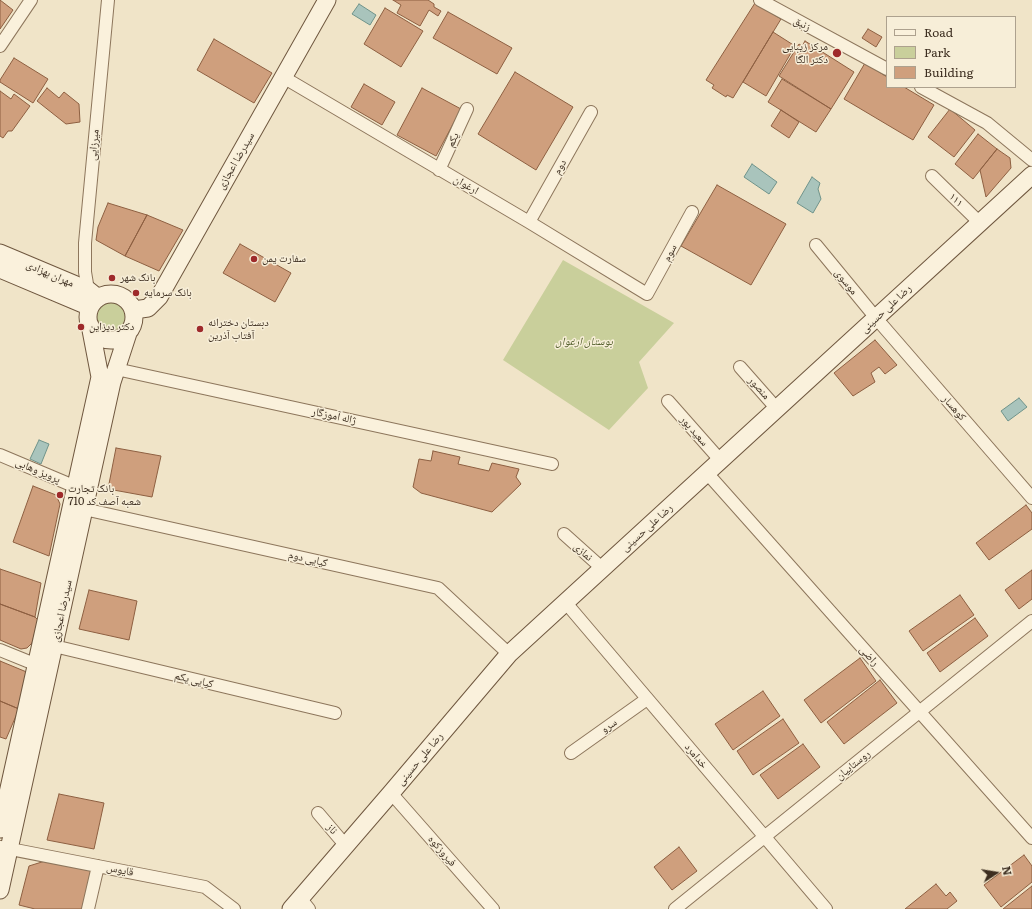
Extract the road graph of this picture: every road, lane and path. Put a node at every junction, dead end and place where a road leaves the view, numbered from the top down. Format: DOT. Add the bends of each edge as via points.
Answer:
graph roads {
  1 [pos="31,0"];
  2 [pos="108,0"];
  3 [pos="327,0"];
  4 [pos="760,0"];
  5 [pos="0,46"];
  6 [pos="886,68"];
  7 [pos="283,77"];
  8 [pos="923,88"];
  9 [pos="467,109"];
  10 [pos="591,112"];
  11 [pos="1032,160"];
  12 [pos="439,170"];
  13 [pos="1032,175"];
  14 [pos="932,176"];
  15 [pos="692,212"];
  16 [pos="529,222"];
  17 [pos="980,223"];
  18 [pos="816,245"];
  19 [pos="0,253"];
  20 [pos="0,269"];
  21 [pos="648,294"];
  22 [pos="92,298"];
  23 [pos="134,310"];
  24 [pos="876,318"];
  25 [pos="90,325"];
  26 [pos="128,333"];
  27 [pos="740,367"];
  28 [pos="116,369"];
  29 [pos="668,401"];
  30 [pos="777,409"];
  31 [pos="0,455"];
  32 [pos="720,461"];
  33 [pos="552,464"];
  34 [pos="707,473"];
  35 [pos="76,487"];
  36 [pos="1032,498"];
  37 [pos="84,510"];
  38 [pos="564,534"];
  39 [pos="602,569"];
  40 [pos="566,603"];
  41 [pos="1032,621"];
  42 [pos="54,646"];
  43 [pos="0,650"];
  44 [pos="509,654"];
  45 [pos="36,664"];
  46 [pos="647,699"];
  47 [pos="919,712"];
  48 [pos="335,713"];
  49 [pos="571,753"];
  50 [pos="392,793"];
  51 [pos="318,813"];
  52 [pos="0,829"];
  53 [pos="764,837"];
  54 [pos="1032,838"];
  55 [pos="346,846"];
  56 [pos="4,848"];
  57 [pos="98,866"];
  58 [pos="0,890"];
  59 [pos="300,906"];
  60 [pos="88,909"];
  61 [pos="234,909"];
  62 [pos="493,909"];
  63 [pos="675,909"];
  64 [pos="826,909"];
  1 -- 5 [label="street"];
  2 -- 22 [label="street, میرزایی" via="84,243 85,272"];
  3 -- 7 [label="main road, سیدرضا اعجازی"];
  4 -- 6 [label="street, زنبق"];
  7 -- 12 [label="street, ارغوان"];
  7 -- 23 [label="main road, سیدرضا اعجازی" via="159,297 148,308"];
  8 -- 11 [label="street" via="987,123"];
  9 -- 12 [label="street, یکم"];
  10 -- 16 [label="street, دوم"];
  12 -- 16 [label="street, ارغوان"];
  13 -- 17 [label="main road, رضا علی حسینی"];
  14 -- 17 [label="street, ۱۱۱"];
  15 -- 21 [label="street, سوم"];
  16 -- 21 [label="street, ارغوان"];
  17 -- 24 [label="main road, رضا علی حسینی"];
  18 -- 24 [label="street, موسوی"];
  19 -- 22 [label="main road, مهران بهزادی"];
  20 -- 22 [label="main road, مهران بهزادی"];
  22 -- 23 [label="main road" via="104,294 119,294 126,298"];
  22 -- 25 [label="main road" via="88,318"];
  23 -- 26 [label="main road" via="133,326"];
  24 -- 30 [label="main road, رضا علی حسینی"];
  24 -- 36 [label="street, کوهسار"];
  25 -- 26 [label="main road" via="94,332 107,340 114,340"];
  25 -- 35 [label="main road, سیدرضا اعجازی" via="100,376"];
  26 -- 28 [label="main road, سیدرضا اعجازی"];
  27 -- 30 [label="street, منصور"];
  28 -- 33 [label="street, ژاله آموزگار"];
  28 -- 37 [label="main road, سیدرضا اعجازی"];
  29 -- 32 [label="street, سعید پور"];
  30 -- 32 [label="main road, رضا علی حسینی"];
  31 -- 35 [label="street, پرویز وهابی"];
  32 -- 34 [label="main road, رضا علی حسینی"];
  34 -- 39 [label="main road, رضا علی حسینی"];
  34 -- 47 [label="street, راضی"];
  35 -- 45 [label="main road, سیدرضا اعجازی"];
  37 -- 42 [label="main road, سیدرضا اعجازی"];
  37 -- 44 [label="street, کیایی دوم" via="438,588"];
  38 -- 39 [label="street, نمازی"];
  39 -- 40 [label="main road, رضا علی حسینی"];
  40 -- 44 [label="main road, رضا علی حسینی"];
  40 -- 46 [label="street, خدامرد"];
  41 -- 47 [label="street, روستاییان"];
  42 -- 48 [label="street, کیایی یکم"];
  42 -- 56 [label="main road, سیدرضا اعجازی"];
  43 -- 45 [label="street"];
  44 -- 50 [label="main road, رضا علی حسینی"];
  45 -- 52 [label="main road, سیدرضا اعجازی"];
  46 -- 49 [label="street, سرو"];
  46 -- 53 [label="street, خدامرد"];
  47 -- 53 [label="street, روستاییان"];
  47 -- 54 [label="street, راضی"];
  50 -- 55 [label="main road, رضا علی حسینی"];
  50 -- 62 [label="street, فیروزکوه"];
  51 -- 55 [label="street, ناز"];
  53 -- 63 [label="street, روستاییان"];
  53 -- 64 [label="street, خدامرد"];
  55 -- 59 [label="main road, رضا علی حسینی"];
  56 -- 57 [label="street, قایوس"];
  56 -- 58 [label="main road, سیدرضا اعجازی"];
  57 -- 60 [label="street"];
  57 -- 61 [label="street, قایوس" via="205,886"];
}
